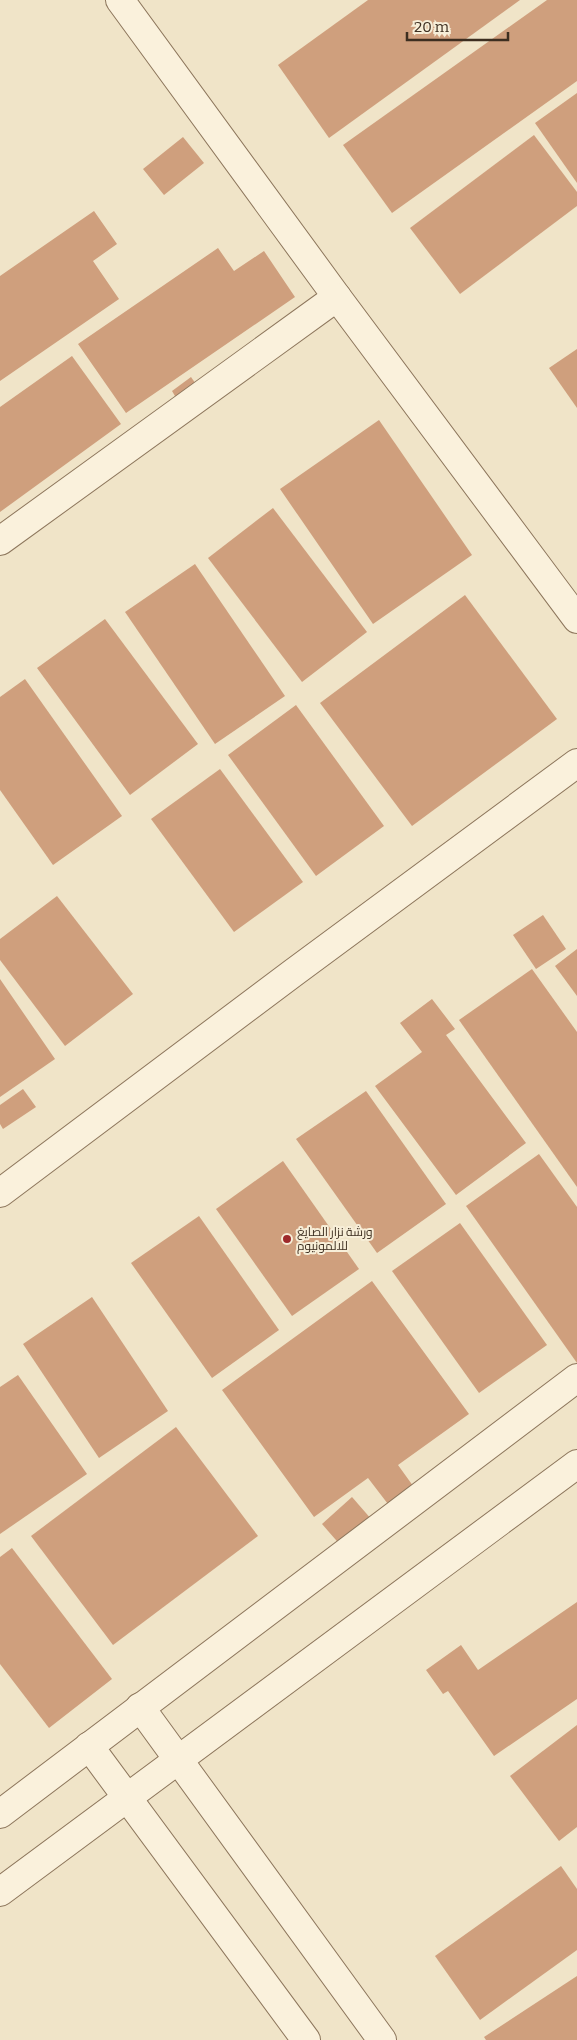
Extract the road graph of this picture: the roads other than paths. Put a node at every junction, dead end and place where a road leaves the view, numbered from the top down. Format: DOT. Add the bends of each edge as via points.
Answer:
graph roads {
  1 [pos="120,0"];
  2 [pos="337,297"];
  3 [pos="0,541"];
  4 [pos="577,619"];
  5 [pos="577,763"];
  6 [pos="0,1193"];
  7 [pos="577,1378"];
  8 [pos="577,1464"];
  9 [pos="140,1707"];
  10 [pos="89,1746"];
  11 [pos="178,1760"];
  12 [pos="126,1798"];
  13 [pos="0,1814"];
  14 [pos="0,1892"];
  15 [pos="306,2040"];
  16 [pos="382,2040"];
  1 -- 2 [label="street"];
  2 -- 3 [label="street"];
  2 -- 4 [label="street"];
  5 -- 6 [label="street"];
  7 -- 9 [label="street"];
  8 -- 11 [label="street"];
  9 -- 10 [label="street"];
  9 -- 11 [label="street"];
  10 -- 12 [label="street"];
  10 -- 13 [label="street"];
  11 -- 12 [label="street"];
  11 -- 16 [label="street"];
  12 -- 14 [label="street"];
  12 -- 15 [label="street"];
}
